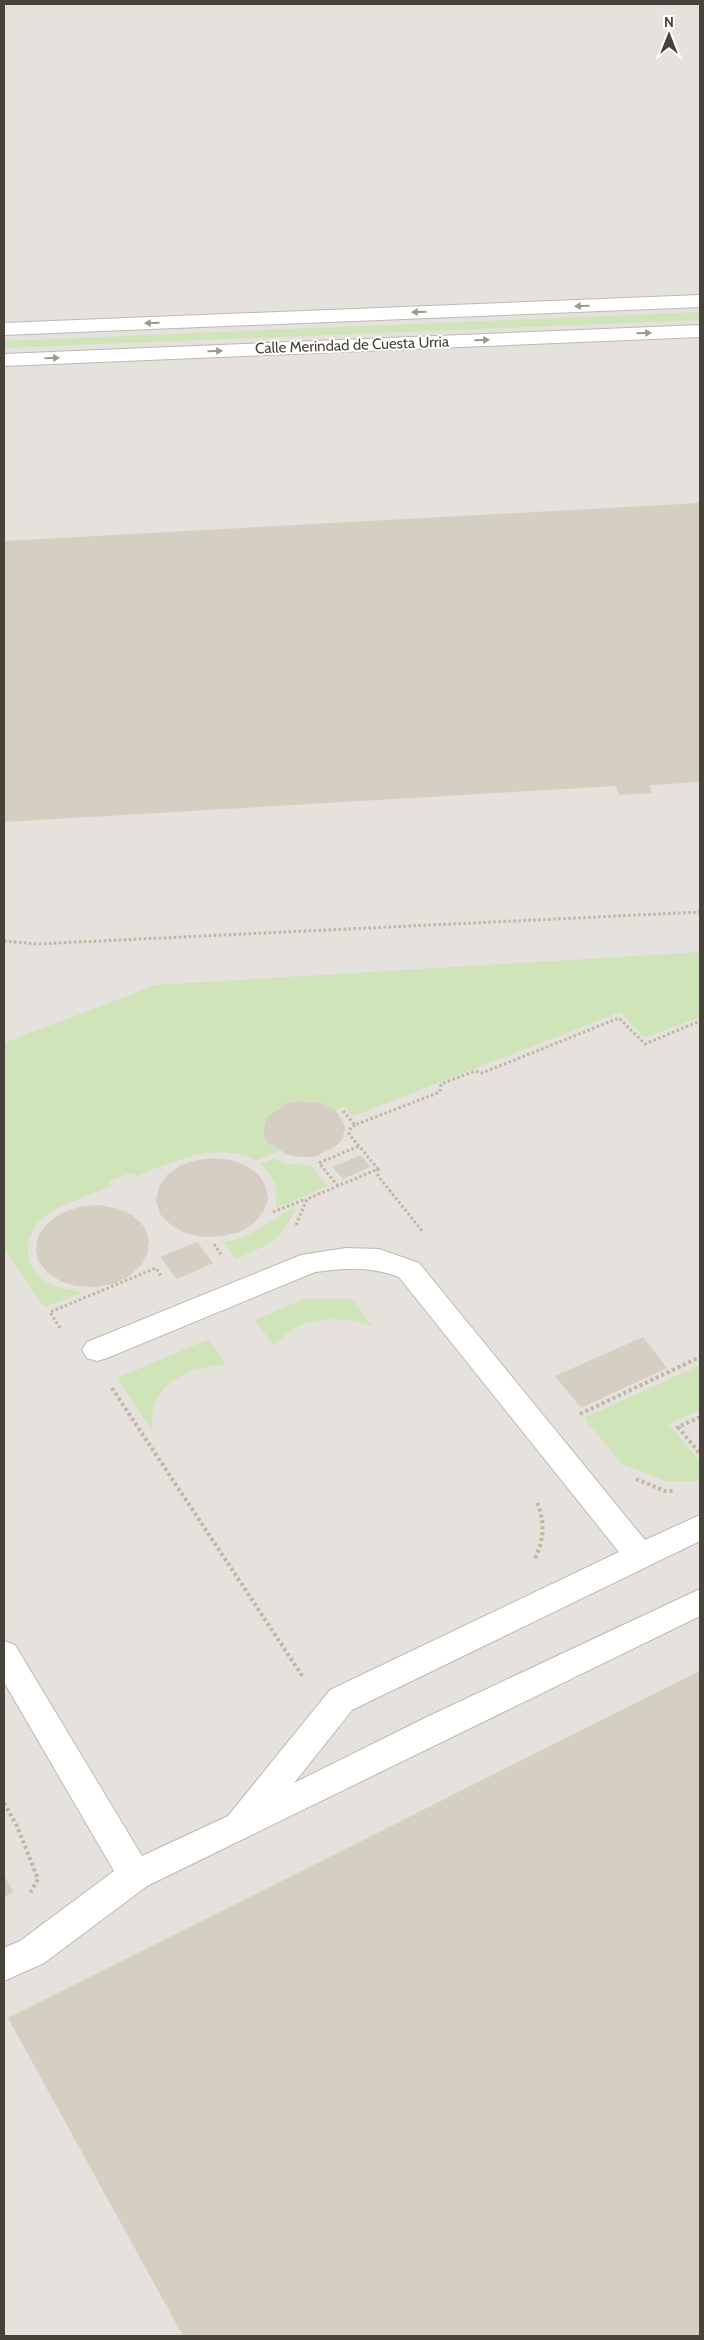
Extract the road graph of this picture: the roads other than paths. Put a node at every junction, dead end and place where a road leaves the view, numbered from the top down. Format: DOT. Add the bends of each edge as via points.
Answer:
graph roads {
  1 [pos="700,301"];
  2 [pos="4,329"];
  3 [pos="700,331"];
  4 [pos="4,360"];
  5 [pos="97,1350"];
  6 [pos="700,1527"];
  7 [pos="640,1556"];
  8 [pos="700,1602"];
  9 [pos="4,1654"];
  10 [pos="240,1826"];
  11 [pos="135,1875"];
  12 [pos="4,1965"];
  1 -- 2 [label="street, Calle Merindad de Cuesta Urria, one-way"];
  4 -- 3 [label="street, Calle Merindad de Cuesta Urria, one-way"];
  5 -- 7 [label="street" via="311,1262 379,1259 409,1270"];
  6 -- 7 [label="street"];
  7 -- 10 [label="street" via="341,1700"];
  8 -- 10 [label="street"];
  9 -- 11 [label="street"];
  10 -- 11 [label="street"];
  11 -- 12 [label="street" via="32,1952"];
}
